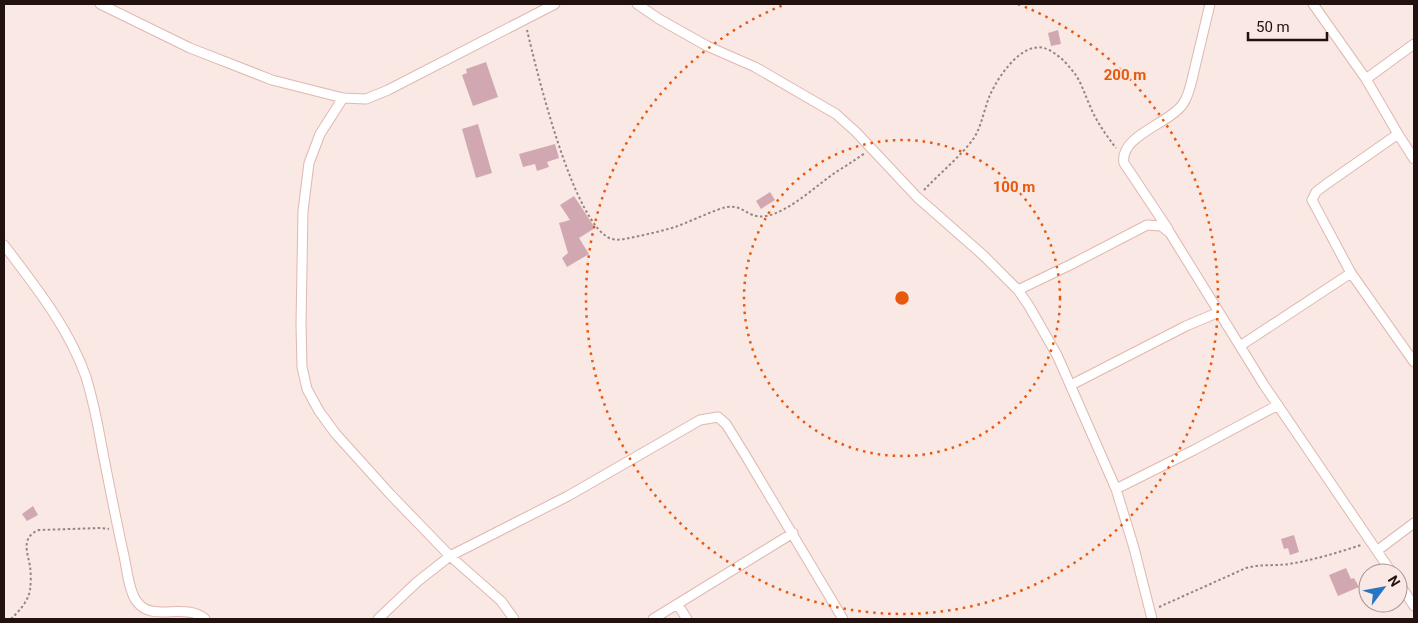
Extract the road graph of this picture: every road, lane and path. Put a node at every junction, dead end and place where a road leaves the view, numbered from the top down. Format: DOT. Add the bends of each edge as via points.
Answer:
graph roads {
  1 [pos="100,4"];
  2 [pos="555,4"];
  3 [pos="637,4"];
  4 [pos="1210,4"];
  5 [pos="1312,4"];
  6 [pos="525,20"];
  7 [pos="1414,44"];
  8 [pos="1366,79"];
  9 [pos="343,98"];
  10 [pos="1398,134"];
  11 [pos="872,149"];
  12 [pos="1123,157"];
  13 [pos="1414,159"];
  14 [pos="917,197"];
  15 [pos="1170,232"];
  16 [pos="4,245"];
  17 [pos="1351,273"];
  18 [pos="1018,290"];
  19 [pos="1219,312"];
  20 [pos="1240,346"];
  21 [pos="1411,350"];
  22 [pos="1414,362"];
  23 [pos="1070,385"];
  24 [pos="1278,405"];
  25 [pos="1116,489"];
  26 [pos="1414,523"];
  27 [pos="793,534"];
  28 [pos="119,535"];
  29 [pos="1371,541"];
  30 [pos="1378,550"];
  31 [pos="450,556"];
  32 [pos="1386,563"];
  33 [pos="678,605"];
  34 [pos="1151,615"];
  35 [pos="11,619"];
  36 [pos="205,619"];
  37 [pos="378,619"];
  38 [pos="514,619"];
  39 [pos="653,619"];
  40 [pos="687,619"];
  41 [pos="844,619"];
  1 -- 9 [label="street" via="190,48 263,77"];
  2 -- 6 [label="street"];
  3 -- 11 [label="street" via="707,46 755,66 836,114"];
  4 -- 12 [label="street" via="1184,103 1130,142"];
  5 -- 8 [label="street"];
  6 -- 9 [label="street" via="388,90 366,99"];
  6 -- 11 [label="path" via="550,120 573,186 599,231 611,238 619,240 670,229 726,207 739,207 760,217 769,216 802,198"];
  7 -- 8 [label="street"];
  8 -- 10 [label="street"];
  9 -- 31 [label="street" via="320,134 309,163 303,211 301,324 302,367 307,389 335,433"];
  10 -- 13 [label="street"];
  10 -- 17 [label="street" via="1313,196 1314,206"];
  11 -- 14 [label="street"];
  12 -- 14 [label="path" via="1094,114 1081,82 1071,68 1052,52 1036,48 1013,60 1002,73 972,139"];
  12 -- 15 [label="street"];
  14 -- 18 [label="street"];
  15 -- 18 [label="street" via="1161,226 1147,225"];
  15 -- 19 [label="street"];
  16 -- 28 [label="street" via="73,345 86,378"];
  17 -- 20 [label="street"];
  17 -- 21 [label="street"];
  18 -- 23 [label="street" via="1057,355"];
  19 -- 20 [label="street"];
  19 -- 23 [label="street"];
  20 -- 24 [label="street"];
  21 -- 22 [label="street"];
  23 -- 25 [label="street"];
  24 -- 25 [label="street"];
  24 -- 29 [label="street"];
  25 -- 34 [label="street"];
  26 -- 30 [label="street"];
  27 -- 31 [label="street" via="726,424 718,417 710,417 673,434 568,496"];
  27 -- 33 [label="street"];
  27 -- 41 [label="street"];
  28 -- 35 [label="path" via="107,528 34,532 26,544 30,590 22,607"];
  28 -- 36 [label="street" via="136,602 150,611 190,611"];
  29 -- 30 [label="street"];
  29 -- 34 [label="path" via="1319,558 1246,568"];
  30 -- 32 [label="street"];
  31 -- 37 [label="street"];
  31 -- 38 [label="street" via="501,601"];
  33 -- 39 [label="street"];
  33 -- 40 [label="street"];
}
